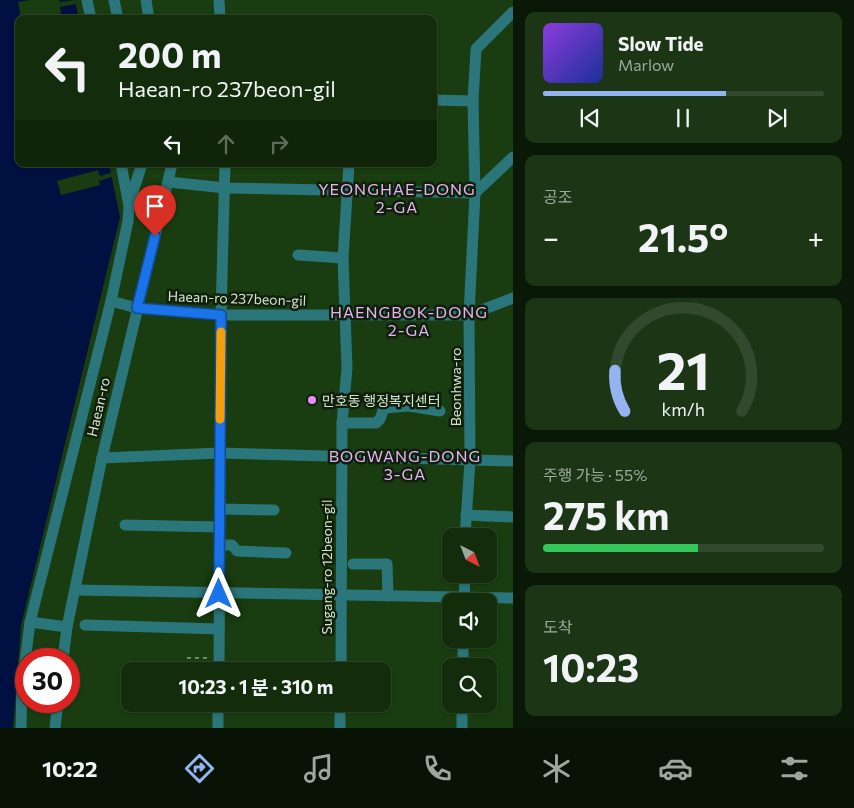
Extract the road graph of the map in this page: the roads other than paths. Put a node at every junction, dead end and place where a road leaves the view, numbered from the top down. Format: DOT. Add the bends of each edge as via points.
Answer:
graph roads {
  1 [pos="87,0"];
  2 [pos="114,0"];
  3 [pos="146,0"];
  4 [pos="219,0"];
  5 [pos="90,15"];
  6 [pos="117,15"];
  7 [pos="148,15"];
  8 [pos="220,15"];
  9 [pos="511,16"];
  10 [pos="437,100"];
  11 [pos="473,101"];
  12 [pos="513,157"];
  13 [pos="122,167"];
  14 [pos="141,167"];
  15 [pos="172,167"];
  16 [pos="225,167"];
  17 [pos="349,167"];
  18 [pos="169,182"];
  19 [pos="225,188"];
  20 [pos="349,190"];
  21 [pos="476,194"];
  22 [pos="129,206"];
  23 [pos="298,255"];
  24 [pos="343,258"];
  25 [pos="513,298"];
  26 [pos="111,301"];
  27 [pos="137,308"];
  28 [pos="221,315"];
  29 [pos="469,315"];
  30 [pos="347,316"];
  31 [pos="440,411"];
  32 [pos="342,423"];
  33 [pos="220,453"];
  34 [pos="342,455"];
  35 [pos="102,458"];
  36 [pos="470,460"];
  37 [pos="513,461"];
  38 [pos="220,509"];
  39 [pos="274,510"];
  40 [pos="466,515"];
  41 [pos="513,517"];
  42 [pos="125,525"];
  43 [pos="220,527"];
  44 [pos="465,528"];
  45 [pos="219,545"];
  46 [pos="286,552"];
  47 [pos="353,564"];
  48 [pos="76,590"];
  49 [pos="219,594"];
  50 [pos="341,595"];
  51 [pos="388,596"];
  52 [pos="442,598"];
  53 [pos="497,598"];
  54 [pos="513,598"];
  55 [pos="30,622"];
  56 [pos="85,625"];
  57 [pos="67,627"];
  58 [pos="219,629"];
  59 [pos="65,648"];
  60 [pos="219,662"];
  61 [pos="341,662"];
  62 [pos="218,712"];
  63 [pos="340,712"];
  64 [pos="57,713"];
  65 [pos="462,713"];
  66 [pos="21,728"];
  67 [pos="55,728"];
  68 [pos="218,728"];
  69 [pos="340,728"];
  70 [pos="462,728"];
  1 -- 5 [label="street"];
  2 -- 6 [label="street"];
  3 -- 7 [label="street"];
  4 -- 8 [label="street"];
  9 -- 11 [label="street, Beonhwa-ro" via="476,50"];
  10 -- 11 [label="street"];
  11 -- 21 [label="street, Beonhwa-ro"];
  12 -- 21 [label="street"];
  13 -- 22 [label="street"];
  14 -- 22 [label="street"];
  15 -- 18 [label="street, Haean-ro"];
  16 -- 19 [label="street"];
  17 -- 20 [label="street, Sugang-ro 12beon-gil"];
  18 -- 19 [label="street"];
  18 -- 27 [label="street, Haean-ro"];
  19 -- 20 [label="street"];
  19 -- 28 [label="street"];
  20 -- 21 [label="street"];
  20 -- 24 [label="street, Sugang-ro 12beon-gil"];
  21 -- 29 [label="street, Beonhwa-ro"];
  22 -- 26 [label="street"];
  23 -- 24 [label="street"];
  24 -- 30 [label="street, Sugang-ro 12beon-gil"];
  25 -- 29 [label="street, Haean-ro 237beon-gil"];
  26 -- 27 [label="street, Haean-ro 237beon-gil"];
  26 -- 55 [label="street"];
  27 -- 28 [label="street, Haean-ro 237beon-gil"];
  27 -- 35 [label="street, Haean-ro"];
  28 -- 30 [label="street, Haean-ro 237beon-gil"];
  28 -- 33 [label="street"];
  29 -- 30 [label="street, Haean-ro 237beon-gil"];
  29 -- 36 [label="street, Beonhwa-ro"];
  30 -- 32 [label="street, Sugang-ro 12beon-gil"];
  31 -- 32 [label="street" via="409,406 384,408 376,423"];
  32 -- 34 [label="street, Sugang-ro 12beon-gil"];
  33 -- 34 [label="street"];
  33 -- 35 [label="street"];
  33 -- 38 [label="street"];
  34 -- 36 [label="street"];
  34 -- 50 [label="street, Sugang-ro 12beon-gil"];
  35 -- 48 [label="street, Haean-ro"];
  36 -- 37 [label="street"];
  36 -- 40 [label="street, Beonhwa-ro"];
  38 -- 39 [label="street"];
  38 -- 43 [label="street"];
  40 -- 41 [label="street"];
  40 -- 44 [label="street, Beonhwa-ro"];
  42 -- 43 [label="street"];
  43 -- 45 [label="street"];
  45 -- 46 [label="street" via="232,546 237,551"];
  45 -- 49 [label="street"];
  47 -- 51 [label="street" via="387,564"];
  48 -- 49 [label="street"];
  48 -- 57 [label="street, Haean-ro"];
  49 -- 50 [label="street"];
  49 -- 58 [label="street"];
  50 -- 51 [label="street"];
  50 -- 61 [label="street, Sugang-ro 12beon-gil"];
  51 -- 52 [label="street"];
  53 -- 54 [label="street"];
  55 -- 57 [label="street"];
  55 -- 66 [label="street" via="22,686"];
  56 -- 58 [label="street"];
  57 -- 59 [label="street, Haean-ro"];
  58 -- 60 [label="street"];
  62 -- 68 [label="street"];
  63 -- 69 [label="street"];
  64 -- 67 [label="street"];
  65 -- 70 [label="street"];
}
